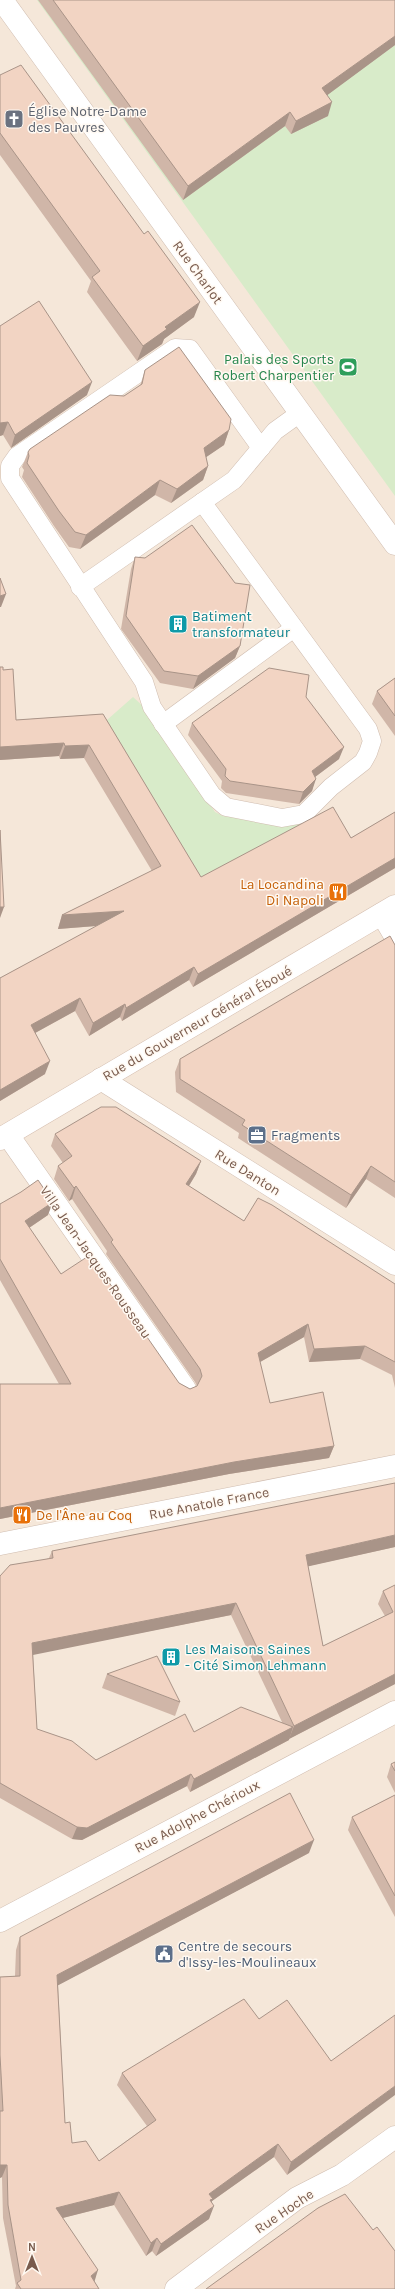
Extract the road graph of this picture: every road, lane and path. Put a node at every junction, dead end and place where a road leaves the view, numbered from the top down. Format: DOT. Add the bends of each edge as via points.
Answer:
graph roads {
  1 [pos="2,0"];
  2 [pos="300,413"];
  3 [pos="261,448"];
  4 [pos="202,502"];
  5 [pos="395,544"];
  6 [pos="80,587"];
  7 [pos="294,628"];
  8 [pos="163,724"];
  9 [pos="389,910"];
  10 [pos="395,936"];
  11 [pos="101,1079"];
  12 [pos="4,1137"];
  13 [pos="393,1261"];
  14 [pos="184,1389"];
  15 [pos="395,1466"];
  16 [pos="0,1544"];
  17 [pos="395,1712"];
  18 [pos="0,1921"];
  19 [pos="395,2137"];
  20 [pos="176,2289"];
  1 -- 2 [label="street, Rue Charlot"];
  2 -- 3 [label="lane" via="275,431"];
  2 -- 5 [label="street, Rue Charlot"];
  3 -- 4 [label="lane" via="234,480"];
  3 -- 6 [label="lane" via="190,349 175,348 17,456 10,466 10,478"];
  4 -- 6 [label="lane"];
  4 -- 7 [label="lane"];
  6 -- 8 [label="lane" via="144,682 152,707"];
  7 -- 8 [label="lane"];
  7 -- 8 [label="lane" via="368,729 372,741 363,762 331,787 304,814 282,818 226,807 212,795"];
  9 -- 10 [label="street"];
  9 -- 11 [label="street, Rue du Gouverneur Général Éboué"];
  11 -- 12 [label="street, Rue du Gouverneur Général Éboué"];
  11 -- 13 [label="street, Rue Danton"];
  12 -- 14 [label="street, Villa Jean-Jacques Rousseau"];
  15 -- 16 [label="street, Rue Anatole France"];
  17 -- 18 [label="street, Rue Adolphe Chérioux"];
  19 -- 20 [label="street, Rue Hoche" via="342,2175 297,2198"];
}
